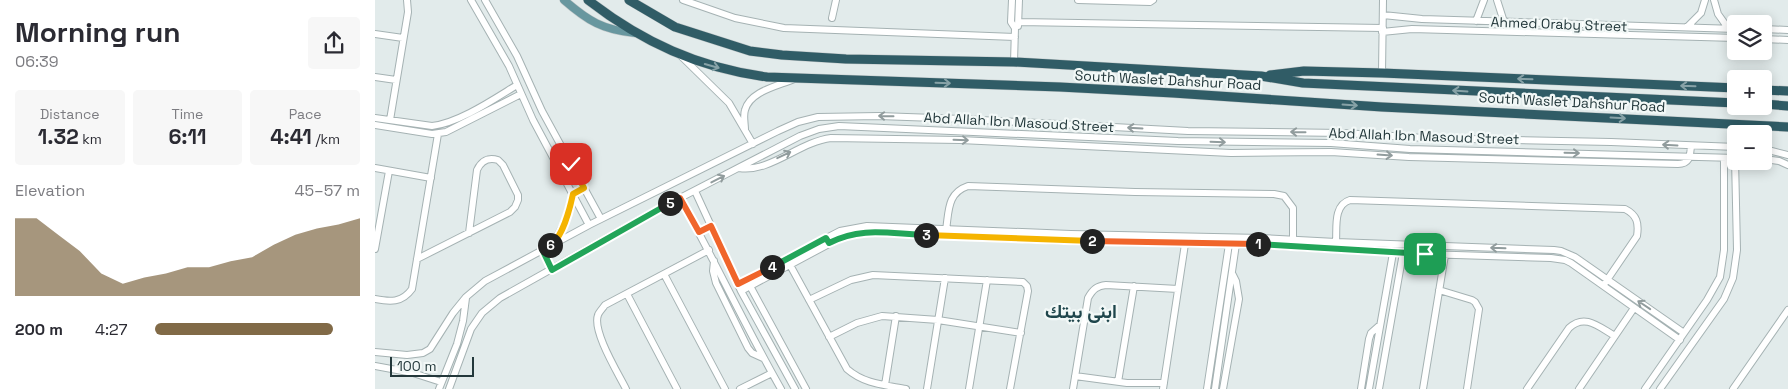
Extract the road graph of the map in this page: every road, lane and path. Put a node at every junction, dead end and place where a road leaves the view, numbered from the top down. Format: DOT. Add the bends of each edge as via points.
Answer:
graph roads {
  1 [pos="407,0"];
  2 [pos="471,0"];
  3 [pos="485,0"];
  4 [pos="564,0"];
  5 [pos="588,0"];
  6 [pos="629,0"];
  7 [pos="683,0"];
  8 [pos="836,0"];
  9 [pos="1012,0"];
  10 [pos="1019,0"];
  11 [pos="1078,0"];
  12 [pos="1153,0"];
  13 [pos="1383,0"];
  14 [pos="1483,0"];
  15 [pos="1497,0"];
  16 [pos="1705,0"];
  17 [pos="1714,0"];
  18 [pos="1383,15"];
  19 [pos="832,18"];
  20 [pos="1475,21"];
  21 [pos="1504,22"];
  22 [pos="1552,24"];
  23 [pos="1017,25"];
  24 [pos="1727,27"];
  25 [pos="1687,28"];
  26 [pos="1727,28"];
  27 [pos="1772,29"];
  28 [pos="1383,30"];
  29 [pos="1788,30"];
  30 [pos="1552,32"];
  31 [pos="635,33"];
  32 [pos="375,34"];
  33 [pos="1015,37"];
  34 [pos="403,38"];
  35 [pos="1727,38"];
  36 [pos="1772,39"];
  37 [pos="1788,40"];
  38 [pos="678,54"];
  39 [pos="517,56"];
  40 [pos="507,62"];
  41 [pos="1014,62"];
  42 [pos="1382,73"];
  43 [pos="1261,76"];
  44 [pos="375,77"];
  45 [pos="798,78"];
  46 [pos="396,80"];
  47 [pos="517,85"];
  48 [pos="1727,88"];
  49 [pos="1772,90"];
  50 [pos="1788,90"];
  51 [pos="505,92"];
  52 [pos="521,94"];
  53 [pos="509,100"];
  54 [pos="1727,103"];
  55 [pos="1772,105"];
  56 [pos="1788,106"];
  57 [pos="909,117"];
  58 [pos="375,118"];
  59 [pos="390,120"];
  60 [pos="375,125"];
  61 [pos="412,127"];
  62 [pos="1788,127"];
  63 [pos="908,129"];
  64 [pos="745,131"];
  65 [pos="943,131"];
  66 [pos="439,134"];
  67 [pos="1075,136"];
  68 [pos="1136,139"];
  69 [pos="943,140"];
  70 [pos="1198,141"];
  71 [pos="1611,142"];
  72 [pos="1331,143"];
  73 [pos="753,144"];
  74 [pos="1074,145"];
  75 [pos="1691,146"];
  76 [pos="1727,147"];
  77 [pos="1136,148"];
  78 [pos="1409,149"];
  79 [pos="1198,151"];
  80 [pos="1471,151"];
  81 [pos="1772,151"];
  82 [pos="1331,152"];
  83 [pos="1540,153"];
  84 [pos="1611,154"];
  85 [pos="1788,155"];
  86 [pos="1409,157"];
  87 [pos="1690,157"];
  88 [pos="1471,158"];
  89 [pos="1724,158"];
  90 [pos="1540,160"];
  91 [pos="1772,160"];
  92 [pos="1788,165"];
  93 [pos="375,168"];
  94 [pos="739,168"];
  95 [pos="1736,170"];
  96 [pos="389,171"];
  97 [pos="431,178"];
  98 [pos="584,188"];
  99 [pos="695,190"];
  100 [pos="573,194"];
  101 [pos="680,198"];
  102 [pos="378,210"];
  103 [pos="601,219"];
  104 [pos="589,225"];
  105 [pos="711,226"];
  106 [pos="946,230"];
  107 [pos="912,231"];
  108 [pos="699,232"];
  109 [pos="469,233"];
  110 [pos="1001,235"];
  111 [pos="1199,240"];
  112 [pos="828,241"];
  113 [pos="1336,242"];
  114 [pos="1293,243"];
  115 [pos="553,244"];
  116 [pos="1185,244"];
  117 [pos="1229,244"];
  118 [pos="1236,244"];
  119 [pos="1425,246"];
  120 [pos="375,249"];
  121 [pos="542,249"];
  122 [pos="709,250"];
  123 [pos="1724,250"];
  124 [pos="1737,250"];
  125 [pos="1393,253"];
  126 [pos="1403,253"];
  127 [pos="1425,254"];
  128 [pos="1445,255"];
  129 [pos="417,259"];
  130 [pos="714,260"];
  131 [pos="790,265"];
  132 [pos="552,270"];
  133 [pos="1232,272"];
  134 [pos="664,274"];
  135 [pos="945,278"];
  136 [pos="987,280"];
  137 [pos="1605,283"];
  138 [pos="750,286"];
  139 [pos="1134,286"];
  140 [pos="740,288"];
  141 [pos="1178,289"];
  142 [pos="1439,290"];
  143 [pos="627,294"];
  144 [pos="466,297"];
  145 [pos="375,299"];
  146 [pos="809,300"];
  147 [pos="1635,308"];
  148 [pos="1788,310"];
  149 [pos="896,316"];
  150 [pos="938,320"];
  151 [pos="1380,324"];
  152 [pos="979,326"];
  153 [pos="1021,333"];
  154 [pos="1685,333"];
  155 [pos="1615,336"];
  156 [pos="829,337"];
  157 [pos="1679,340"];
  158 [pos="769,342"];
  159 [pos="758,348"];
  160 [pos="377,353"];
  161 [pos="763,358"];
  162 [pos="377,367"];
  163 [pos="772,373"];
  164 [pos="1075,376"];
  165 [pos="799,377"];
  166 [pos="791,382"];
  167 [pos="1118,382"];
  168 [pos="885,385"];
  169 [pos="440,386"];
  170 [pos="1163,386"];
  171 [pos="449,389"];
  172 [pos="626,389"];
  173 [pos="677,389"];
  174 [pos="725,389"];
  175 [pos="740,389"];
  176 [pos="781,389"];
  177 [pos="795,389"];
  178 [pos="806,389"];
  179 [pos="907,389"];
  180 [pos="927,389"];
  181 [pos="969,389"];
  182 [pos="1010,389"];
  183 [pos="1073,389"];
  184 [pos="1207,389"];
  185 [pos="1215,389"];
  186 [pos="1223,389"];
  187 [pos="1361,389"];
  188 [pos="1369,389"];
  189 [pos="1379,389"];
  190 [pos="1423,389"];
  191 [pos="1467,389"];
  192 [pos="1527,389"];
  193 [pos="1579,389"];
  194 [pos="1645,389"];
  195 [pos="1660,389"];
  196 [pos="1733,389"];
  1 -- 34 [label="street"];
  2 -- 40 [label="street"];
  3 -- 39 [label="street"];
  4 -- 31 [label="main road, South Waslet Dahshur Road" via="585,18 602,27"];
  5 -- 31 [label="highway"];
  6 -- 41 [label="highway, South Waslet Dahshur Road" via="675,27 750,51 847,59"];
  7 -- 33 [label="street" via="735,18 784,28"];
  8 -- 19 [label="street"];
  9 -- 23 [label="street" via="1011,22"];
  10 -- 23 [label="street"];
  11 -- 12 [label="street"];
  13 -- 18 [label="street"];
  14 -- 20 [label="street"];
  15 -- 21 [label="street"];
  16 -- 25 [label="street" via="1701,13"];
  17 -- 24 [label="street" via="1718,14"];
  18 -- 20 [label="street, Ahmed Oraby Street"];
  18 -- 28 [label="street"];
  20 -- 21 [label="street, Ahmed Oraby Street"];
  21 -- 22 [label="street, Ahmed Oraby Street"];
  22 -- 25 [label="street, Ahmed Oraby Street"];
  22 -- 30 [label="street"];
  23 -- 28 [label="street"];
  23 -- 33 [label="street"];
  25 -- 26 [label="street, Ahmed Oraby Street"];
  27 -- 29 [label="street"];
  28 -- 30 [label="street"];
  28 -- 42 [label="street"];
  30 -- 35 [label="street"];
  31 -- 38 [label="highway, South Waslet Dahshur Road"];
  32 -- 34 [label="street"];
  33 -- 41 [label="street"];
  34 -- 46 [label="street"];
  36 -- 37 [label="street"];
  38 -- 45 [label="highway, South Waslet Dahshur Road, one-way" via="737,73"];
  38 -- 64 [label="street" via="723,97"];
  39 -- 40 [label="street"];
  39 -- 98 [label="street"];
  40 -- 47 [label="street"];
  41 -- 43 [label="highway, South Waslet Dahshur Road"];
  42 -- 43 [label="highway" via="1304,71"];
  48 -- 42 [label="highway, one-way"];
  54 -- 43 [label="highway, South Waslet Dahshur Road, one-way" via="1303,83"];
  44 -- 46 [label="street"];
  45 -- 62 [label="highway, South Waslet Dahshur Road, one-way" via="1060,87"];
  45 -- 64 [label="street" via="753,97 744,113"];
  46 -- 59 [label="street"];
  47 -- 51 [label="street"];
  47 -- 52 [label="street"];
  49 -- 50 [label="highway"];
  51 -- 53 [label="street"];
  51 -- 61 [label="street" via="450,122"];
  52 -- 53 [label="street"];
  52 -- 100 [label="street"];
  53 -- 66 [label="street" via="454,130"];
  55 -- 56 [label="highway"];
  57 -- 63 [label="street"];
  71 -- 57 [label="street, Abd Allah Ibn Masoud Street, one-way" via="1188,131"];
  57 -- 73 [label="street, Abd Allah Ibn Masoud Street, one-way" via="818,116 797,122"];
  58 -- 59 [label="street"];
  59 -- 61 [label="street"];
  60 -- 61 [label="street"];
  61 -- 66 [label="street"];
  63 -- 65 [label="street, Abd Allah Ibn Masoud Street"];
  63 -- 94 [label="street, Abd Allah Ibn Masoud Street" via="839,126 819,129"];
  64 -- 73 [label="street"];
  65 -- 67 [label="street, Abd Allah Ibn Masoud Street"];
  65 -- 69 [label="street"];
  66 -- 97 [label="street"];
  67 -- 68 [label="street, Abd Allah Ibn Masoud Street"];
  67 -- 74 [label="street"];
  68 -- 70 [label="street, Abd Allah Ibn Masoud Street"];
  68 -- 77 [label="street"];
  69 -- 74 [label="street, one-way"];
  94 -- 69 [label="street, one-way" via="756,168 823,139"];
  70 -- 72 [label="street, Abd Allah Ibn Masoud Street, one-way"];
  70 -- 79 [label="street"];
  75 -- 71 [label="street, Abd Allah Ibn Masoud Street, one-way"];
  71 -- 84 [label="street"];
  72 -- 78 [label="street, Abd Allah Ibn Masoud Street"];
  72 -- 82 [label="street"];
  73 -- 103 [label="street, Abd Allah Ibn Masoud Street"];
  74 -- 77 [label="street"];
  75 -- 76 [label="street, Abd Allah Ibn Masoud Street"];
  75 -- 87 [label="street"];
  77 -- 79 [label="street"];
  78 -- 80 [label="street, Abd Allah Ibn Masoud Street"];
  78 -- 86 [label="street"];
  79 -- 82 [label="street"];
  80 -- 83 [label="street, Abd Allah Ibn Masoud Street"];
  80 -- 88 [label="street"];
  81 -- 85 [label="street"];
  82 -- 86 [label="street, one-way"];
  83 -- 84 [label="street, Abd Allah Ibn Masoud Street, one-way"];
  83 -- 90 [label="street"];
  84 -- 87 [label="street, Abd Allah Ibn Masoud Street"];
  86 -- 88 [label="street"];
  87 -- 89 [label="street, Abd Allah Ibn Masoud Street"];
  87 -- 90 [label="street" via="1687,162 1678,164"];
  88 -- 90 [label="street"];
  89 -- 123 [label="street"];
  91 -- 92 [label="street"];
  93 -- 96 [label="street"];
  99 -- 94 [label="street, Abd Allah Ibn Masoud Street, one-way"];
  95 -- 124 [label="street"];
  96 -- 97 [label="street"];
  96 -- 102 [label="street"];
  97 -- 129 [label="street"];
  98 -- 100 [label="street"];
  98 -- 103 [label="street"];
  99 -- 101 [label="street, Abd Allah Ibn Masoud Street"];
  99 -- 105 [label="street"];
  100 -- 104 [label="street"];
  100 -- 115 [label="street" via="565,222"];
  101 -- 108 [label="street"];
  101 -- 132 [label="street, Abd Allah Ibn Masoud Street"];
  102 -- 120 [label="street"];
  103 -- 104 [label="street, Abd Allah Ibn Masoud Street"];
  104 -- 115 [label="street, Abd Allah Ibn Masoud Street"];
  105 -- 108 [label="street"];
  105 -- 140 [label="street"];
  106 -- 107 [label="street"];
  106 -- 110 [label="street"];
  106 -- 114 [label="street" via="950,201 954,194 968,186 1274,194 1285,196 1291,203"];
  107 -- 110 [label="street"];
  107 -- 112 [label="street" via="858,227 840,231"];
  108 -- 122 [label="street"];
  109 -- 109 [label="street" via="515,207 518,195 498,160 487,159 477,170"];
  109 -- 129 [label="street"];
  110 -- 111 [label="street"];
  110 -- 116 [label="street"];
  111 -- 114 [label="street"];
  111 -- 116 [label="street"];
  111 -- 117 [label="street"];
  112 -- 131 [label="street"];
  112 -- 140 [label="street"];
  113 -- 114 [label="street"];
  113 -- 119 [label="street"];
  113 -- 137 [label="street" via="1339,208 1350,200 1625,210 1637,220 1637,236"];
  114 -- 118 [label="street"];
  114 -- 125 [label="street"];
  115 -- 121 [label="street, Abd Allah Ibn Masoud Street"];
  116 -- 141 [label="street"];
  117 -- 118 [label="street"];
  117 -- 184 [label="street"];
  118 -- 133 [label="street"];
  119 -- 127 [label="street"];
  137 -- 119 [label="street, one-way" via="1575,257 1561,251"];
  121 -- 132 [label="street"];
  121 -- 144 [label="street, Abd Allah Ibn Masoud Street" via="480,284"];
  122 -- 130 [label="street"];
  122 -- 134 [label="street"];
  123 -- 124 [label="street"];
  123 -- 154 [label="street" via="1715,288"];
  124 -- 195 [label="street" via="1733,278 1723,299"];
  125 -- 126 [label="street"];
  125 -- 151 [label="street"];
  126 -- 127 [label="street"];
  126 -- 189 [label="street"];
  127 -- 128 [label="street"];
  128 -- 137 [label="street" via="1559,258"];
  128 -- 142 [label="street"];
  129 -- 145 [label="street" via="412,289 407,296 393,302"];
  130 -- 159 [label="street"];
  130 -- 161 [label="street" via="716,282 748,348"];
  131 -- 138 [label="street"];
  131 -- 146 [label="street"];
  132 -- 171 [label="street, Abd Allah Ibn Masoud Street" via="509,292 482,313 471,329"];
  133 -- 185 [label="street"];
  133 -- 186 [label="street" via="1239,299"];
  134 -- 143 [label="street"];
  134 -- 174 [label="street"];
  135 -- 136 [label="street"];
  135 -- 146 [label="street" via="873,275 851,280"];
  135 -- 150 [label="street"];
  136 -- 152 [label="street"];
  136 -- 153 [label="street" via="1018,281 1027,286"];
  137 -- 147 [label="street"];
  154 -- 137 [label="street, one-way"];
  138 -- 140 [label="street"];
  138 -- 165 [label="street"];
  139 -- 141 [label="street"];
  139 -- 164 [label="street" via="1107,285 1092,291 1088,298"];
  139 -- 167 [label="street"];
  140 -- 158 [label="street"];
  141 -- 170 [label="street"];
  142 -- 190 [label="street"];
  142 -- 191 [label="street" via="1472,300 1479,309"];
  143 -- 172 [label="street" via="605,305 598,314 597,325"];
  143 -- 173 [label="street"];
  144 -- 160 [label="street, Abd Allah Ibn Masoud Street" via="426,352 413,355"];
  144 -- 169 [label="street" via="457,344"];
  146 -- 156 [label="street"];
  147 -- 155 [label="street"];
  147 -- 157 [label="street"];
  148 -- 196 [label="street"];
  149 -- 150 [label="street"];
  149 -- 156 [label="street" via="869,319"];
  149 -- 168 [label="street"];
  150 -- 152 [label="street"];
  150 -- 180 [label="street"];
  151 -- 187 [label="street" via="1369,339"];
  151 -- 188 [label="street"];
  152 -- 153 [label="street"];
  152 -- 181 [label="street"];
  153 -- 182 [label="street"];
  154 -- 157 [label="street"];
  155 -- 192 [label="street" via="1585,320 1576,322"];
  155 -- 193 [label="street"];
  156 -- 168 [label="street" via="853,374"];
  157 -- 194 [label="street"];
  158 -- 159 [label="street"];
  158 -- 166 [label="street"];
  159 -- 161 [label="street"];
  160 -- 162 [label="street"];
  161 -- 163 [label="street"];
  162 -- 169 [label="street" via="413,373"];
  163 -- 175 [label="street"];
  163 -- 176 [label="street"];
  164 -- 167 [label="street"];
  164 -- 183 [label="street"];
  165 -- 166 [label="street"];
  165 -- 178 [label="street"];
  166 -- 177 [label="street"];
  167 -- 170 [label="street"];
  168 -- 179 [label="street"];
}
